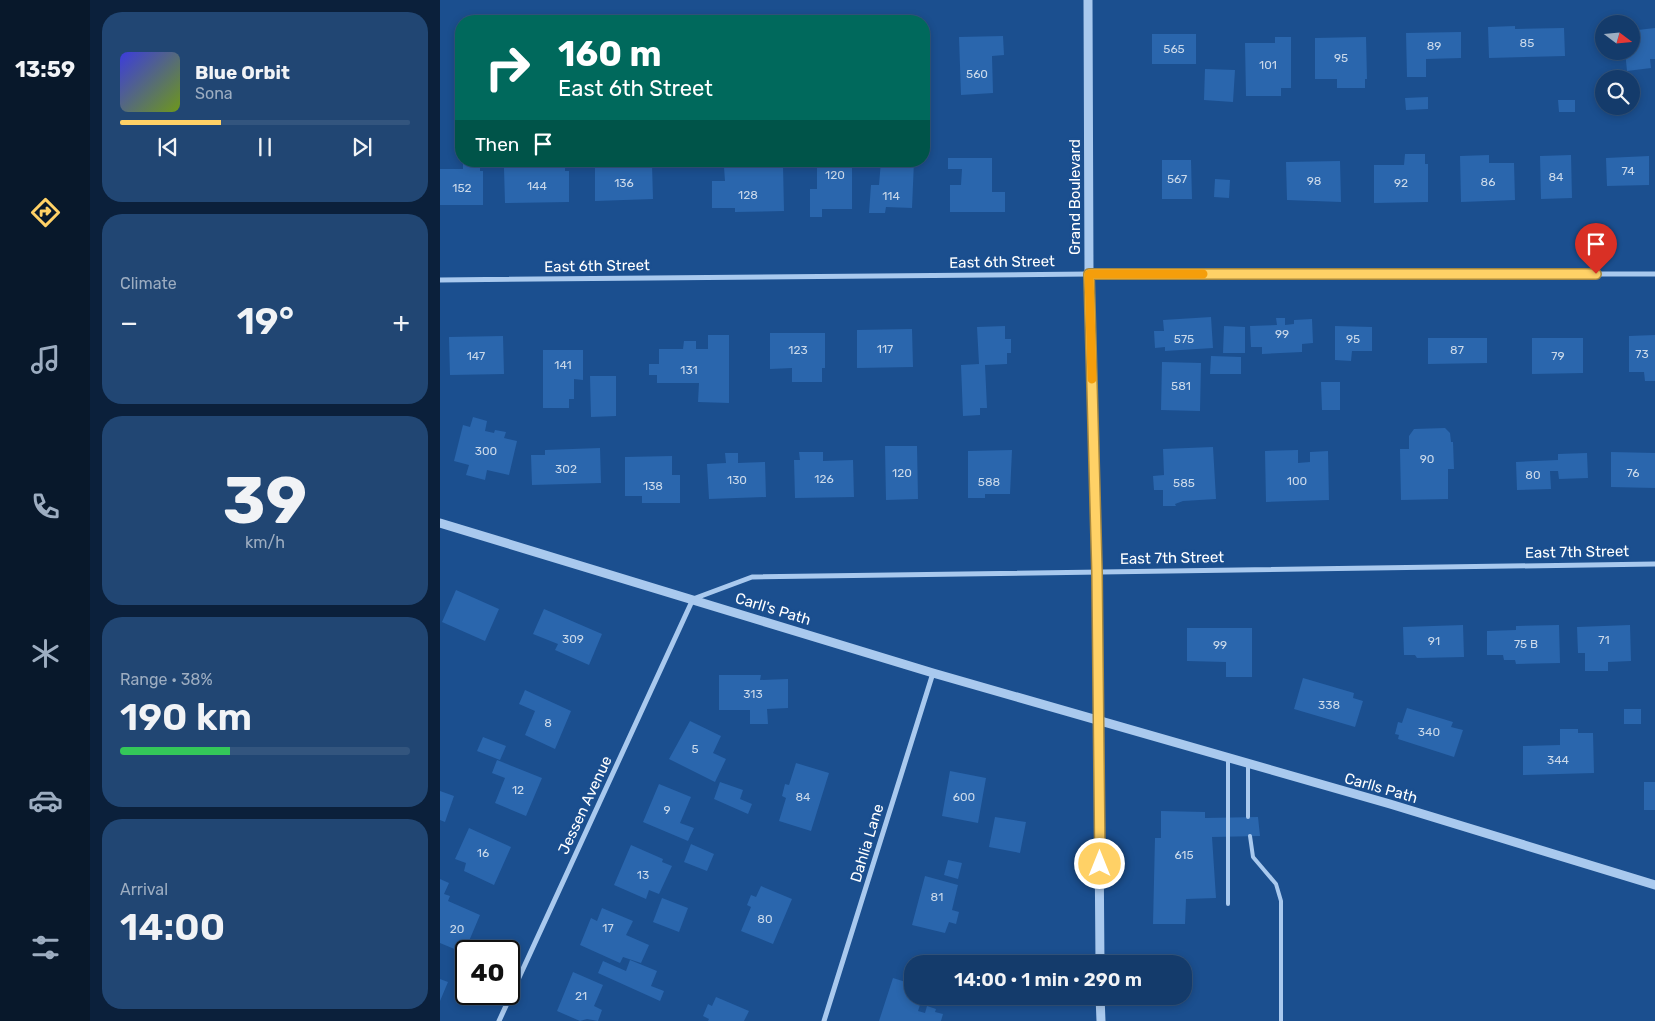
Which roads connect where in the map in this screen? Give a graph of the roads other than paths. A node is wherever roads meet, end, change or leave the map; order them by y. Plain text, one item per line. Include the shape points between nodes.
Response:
1 (1088, 0) edge
2 (1089, 274) junction
3 (1655, 274) edge
4 (440, 280) edge
5 (440, 523) edge
6 (1655, 564) edge
7 (1097, 572) junction
8 (693, 599) junction
9 (933, 673) junction
10 (1099, 720) junction
11 (1228, 757) junction
12 (1248, 763) junction
13 (1248, 817) dead end
14 (1250, 836) dead end
15 (1655, 885) edge
16 (1228, 904) dead end
17 (1100, 955) edge
18 (1100, 1005) edge
19 (499, 1021) edge
20 (824, 1021) edge
21 (1100, 1021) edge
22 (1282, 1021) edge

1 - 2 street, Grand Boulevard
2 - 3 street, East 6th Street
2 - 4 street, East 6th Street
2 - 7 street, Grand Boulevard
5 - 8 street, Carll's Path
6 - 7 street, East 7th Street
7 - 8 street, East 7th Street via 752,577
7 - 10 street, Grand Boulevard
8 - 9 street, Carll's Path
8 - 19 street, Jessen Avenue
9 - 10 street, Carll's Path
9 - 20 street, Dahlia Lane
10 - 11 street, Carlls Path
10 - 17 street, Grand Boulevard
11 - 12 street, Carlls Path
11 - 16 lane
12 - 13 lane
12 - 15 street, Carlls Path
14 - 22 lane via 1253,857 1276,884 1281,901
18 - 21 street

